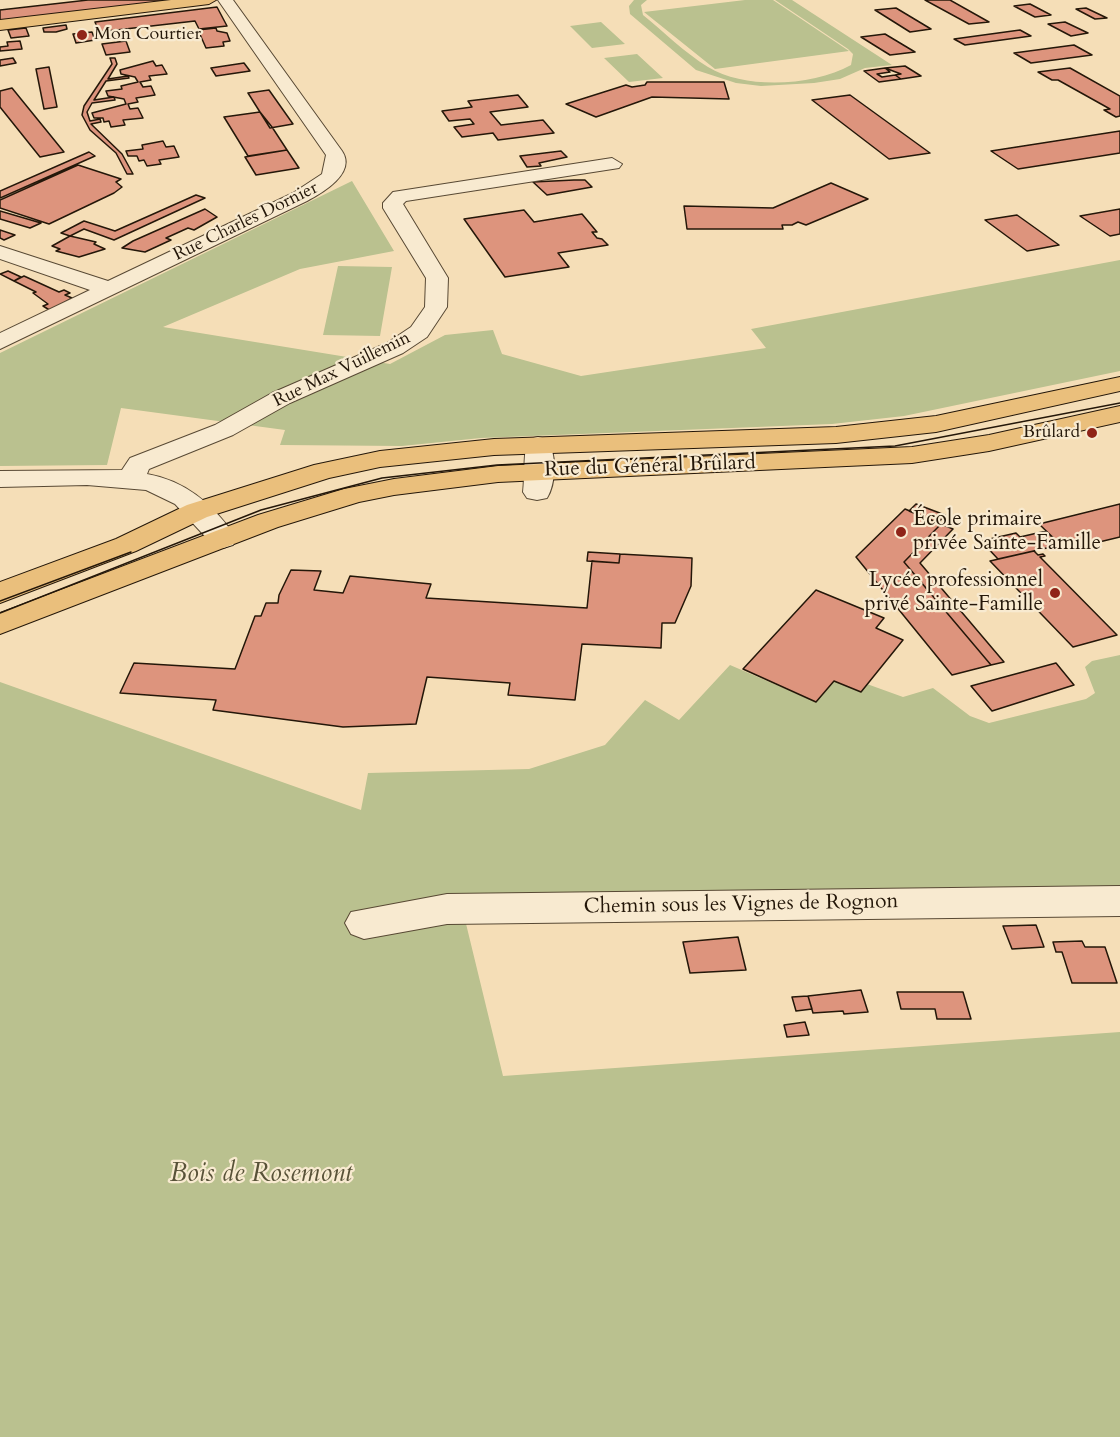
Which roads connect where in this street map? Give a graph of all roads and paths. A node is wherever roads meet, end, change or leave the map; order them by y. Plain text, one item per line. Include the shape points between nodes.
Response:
1 (209, 0) edge
2 (225, 0) edge
3 (0, 25) edge
4 (612, 164) dead end
5 (0, 252) edge
6 (109, 289) junction
7 (0, 342) edge
8 (1120, 384) edge
9 (1120, 414) edge
10 (539, 470) junction
11 (131, 478) junction
12 (0, 479) edge
13 (197, 511) junction
14 (223, 539) junction
15 (0, 593) edge
16 (0, 624) edge
17 (1120, 901) edge
18 (364, 923) dead end

1 - 3 main road
2 - 6 street, Rue Charles Dornier via 335,155 336,165 322,185
4 - 11 street, Rue Max Vuillemin via 400,196 393,208 436,278 436,307 419,332 395,348 282,398 224,430 140,464
5 - 6 street
6 - 7 street, Rue Charles Dornier
8 - 10 main road, Rue du Général Brûlard via 936,424
9 - 10 main road, Rue du Général Brûlard via 989,443 912,455
10 - 13 main road, Rue du Général Brûlard via 450,450 323,471
10 - 14 main road, Rue du Général Brûlard via 452,478 354,495 279,517
11 - 12 street
11 - 13 street via 171,489
13 - 14 street
13 - 15 main road, Rue du Général Brûlard via 126,545
14 - 16 main road, Rue du Général Brûlard
17 - 18 street, Chemin sous les Vignes de Rognon via 447,909

